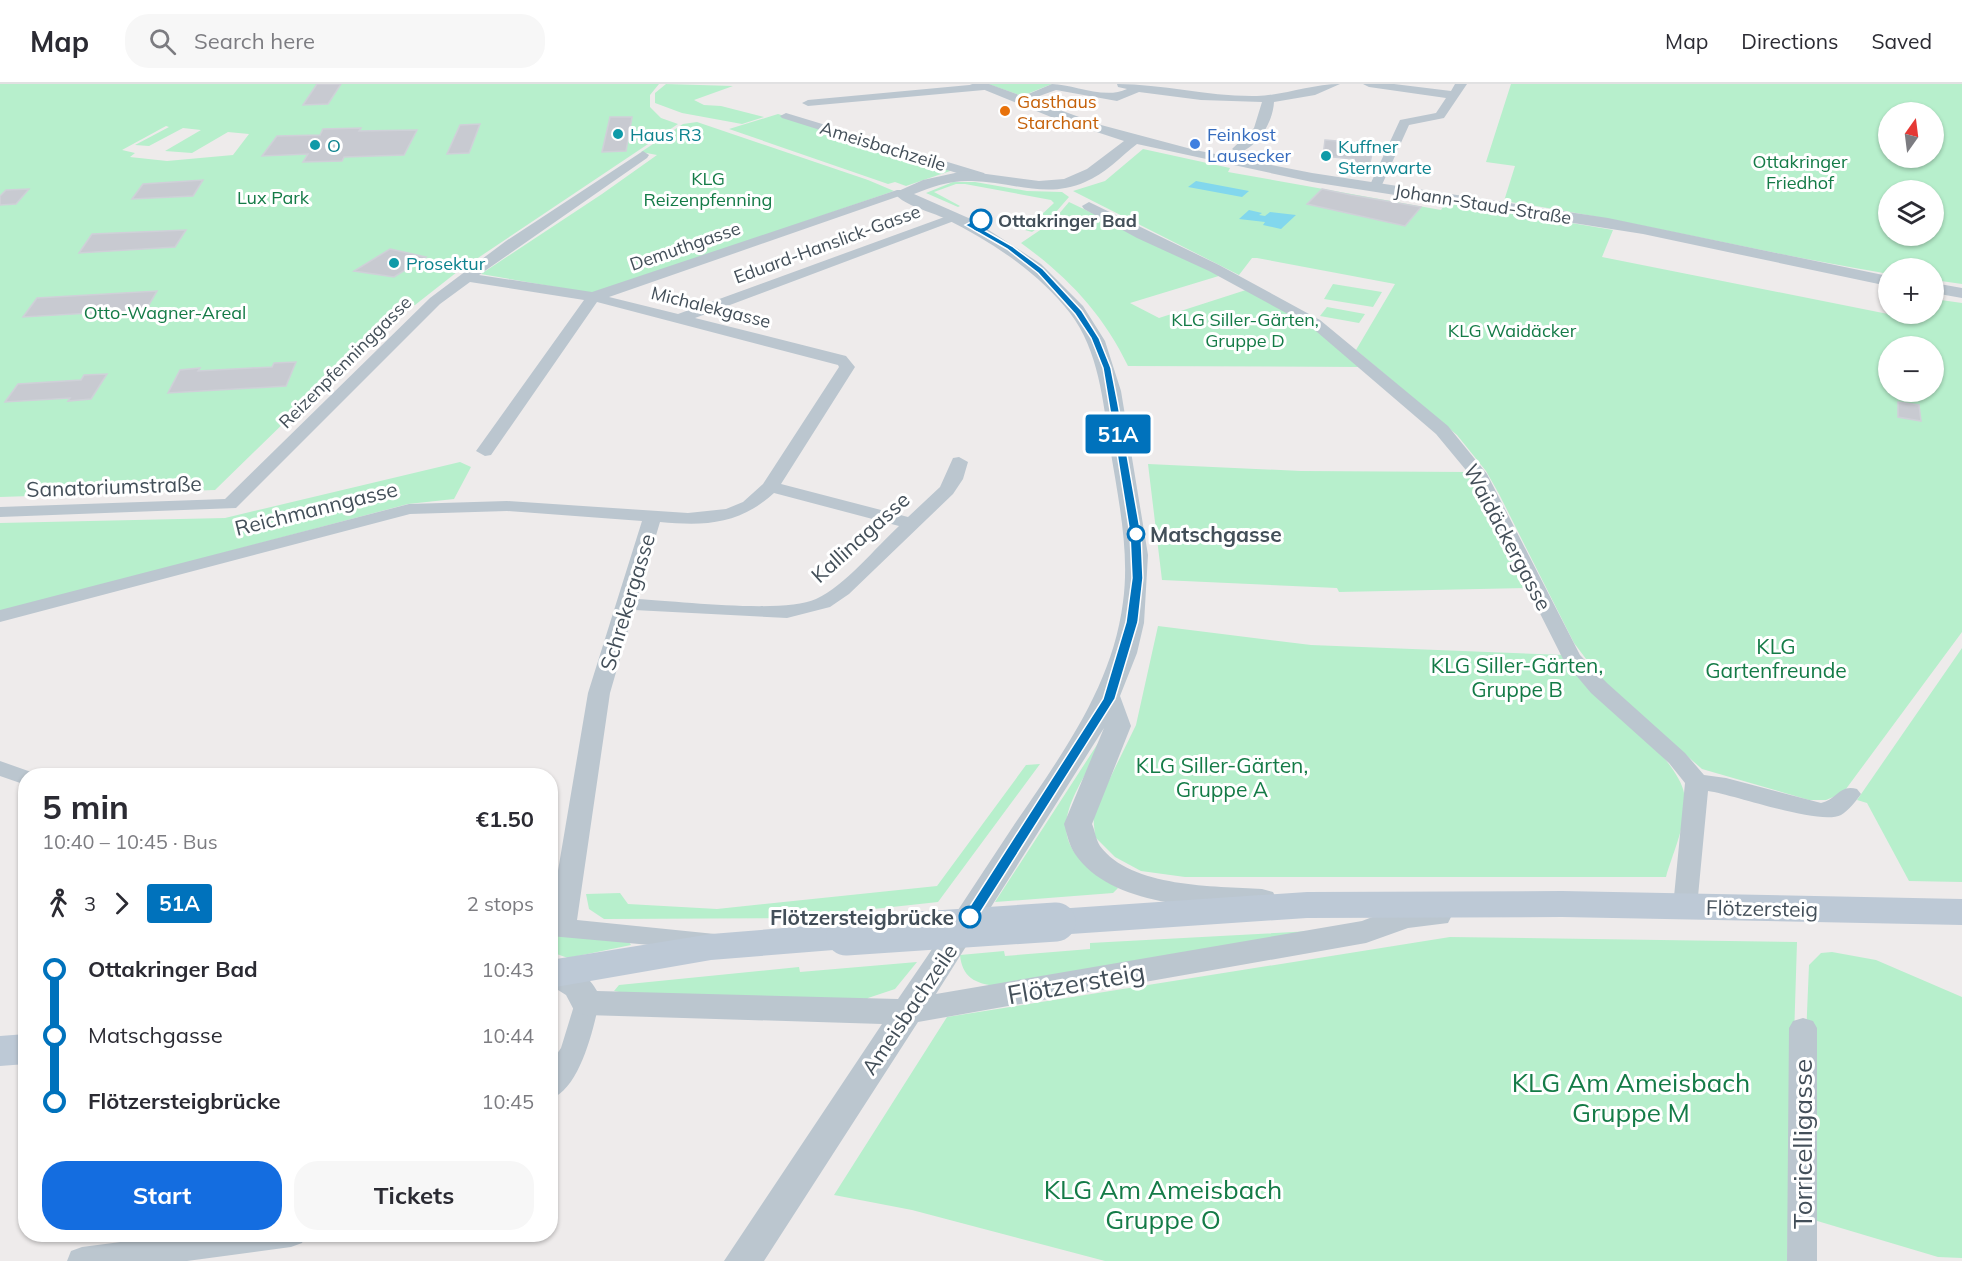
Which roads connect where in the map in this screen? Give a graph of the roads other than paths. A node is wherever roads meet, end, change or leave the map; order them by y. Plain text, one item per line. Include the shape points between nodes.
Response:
1 (1334, 84) edge
2 (1369, 84) edge
3 (1461, 84) edge
4 (981, 85) edge
5 (1059, 85) edge
6 (1118, 85) edge
7 (1138, 88) junction
8 (1453, 94) junction
9 (1020, 100) junction
10 (1268, 100) junction
11 (808, 103) dead end
12 (786, 116) dead end
13 (1134, 140) junction
14 (643, 155) dead end
15 (1222, 160) junction
16 (980, 176) junction
17 (1375, 187) junction
18 (902, 193) junction
19 (1089, 206) dead end
20 (955, 218) junction
21 (466, 278) junction
22 (1878, 279) edge
23 (1944, 289) edge
24 (1962, 292) edge
25 (593, 297) junction
26 (678, 319) junction
27 (840, 359) joint
28 (485, 451) dead end
29 (958, 462) dead end
30 (770, 487) junction
31 (230, 504) joint
32 (0, 512) edge
33 (652, 518) junction
34 (911, 523) junction
35 (625, 604) junction
36 (0, 616) edge
37 (1109, 699) junction
38 (0, 768) edge
39 (18, 775) edge
40 (1697, 782) junction
41 (1849, 794) dead end
42 (1562, 904) junction
43 (1307, 905) junction
44 (1685, 907) junction
45 (1962, 912) edge
46 (558, 922) edge
47 (558, 928) edge
48 (740, 944) junction
49 (558, 972) edge
50 (558, 976) edge
51 (586, 1003) junction
52 (906, 1012) junction
53 (1803, 1028) dead end
54 (18, 1050) edge
55 (0, 1051) edge
56 (558, 1076) edge
57 (229, 1242) edge
58 (82, 1261) edge
59 (742, 1261) edge
60 (1802, 1261) edge

1 - 10 street
2 - 8 street
3 - 8 street
4 - 9 street, Johann-Staud-Straße
4 - 11 street
5 - 7 street via 1117,98
5 - 9 street
6 - 7 street
7 - 10 street
8 - 17 street via 1440,116 1404,122
9 - 13 street, Johann-Staud-Straße
10 - 15 street via 1259,130
12 - 16 street, Ameisbachzeile
13 - 15 street, Johann-Staud-Straße
13 - 16 street, Demuthgasse via 1087,176 1071,183 1037,185
14 - 21 street, Reizenpfenninggasse
15 - 17 street, Johann-Staud-Straße
16 - 18 street, Demuthgasse via 944,178
17 - 22 street, Johann-Staud-Straße via 1625,226
18 - 20 street, Ameisbachzeile
18 - 25 street, Demuthgasse
19 - 40 street, Waidäckergasse via 1315,323 1442,430 1478,474 1571,657
20 - 26 street, Eduard-Hanslick-Gasse
20 - 37 street, Ameisbachzeile via 1010,248 1059,289 1095,338 1107,368 1138,558 1132,622
21 - 25 street, Michalekgasse
21 - 31 street, Reizenpfenninggasse via 435,301
23 - 24 street
25 - 26 street, Michalekgasse
25 - 28 street
26 - 27 street, Michalekgasse
27 - 30 street, Schrekergasse via 847,367
29 - 34 street, Kallinagasse via 947,490
30 - 33 street, Schrekergasse via 749,506 730,514 694,519
30 - 34 street
31 - 32 street, Sanatoriumstraße
33 - 35 street, Schrekergasse
33 - 36 street, Reichmanngasse via 507,506 410,509
34 - 35 street, Kallinagasse via 843,590 812,608 787,612
35 - 46 street, Schrekergasse via 599,693
37 - 43 street via 1118,726 1078,824 1080,840 1090,856 1108,870 1150,890
37 - 52 street, Ameisbachzeile
38 - 39 street
40 - 41 street via 1821,811 1833,809
40 - 44 street
42 - 43 main road, Flötzersteig
42 - 44 main road, Flötzersteig
42 - 52 street, Flötzersteig via 1405,917 1366,932
43 - 48 main road, Flötzersteig, bridge
44 - 45 main road, Flötzersteig
47 - 48 street
48 - 49 main road
50 - 51 street via 579,987
51 - 52 street, Flötzersteig
51 - 56 street via 574,1051
52 - 59 street, Ameisbachzeile
53 - 60 street, Torricelligasse
54 - 55 main road
57 - 58 street

